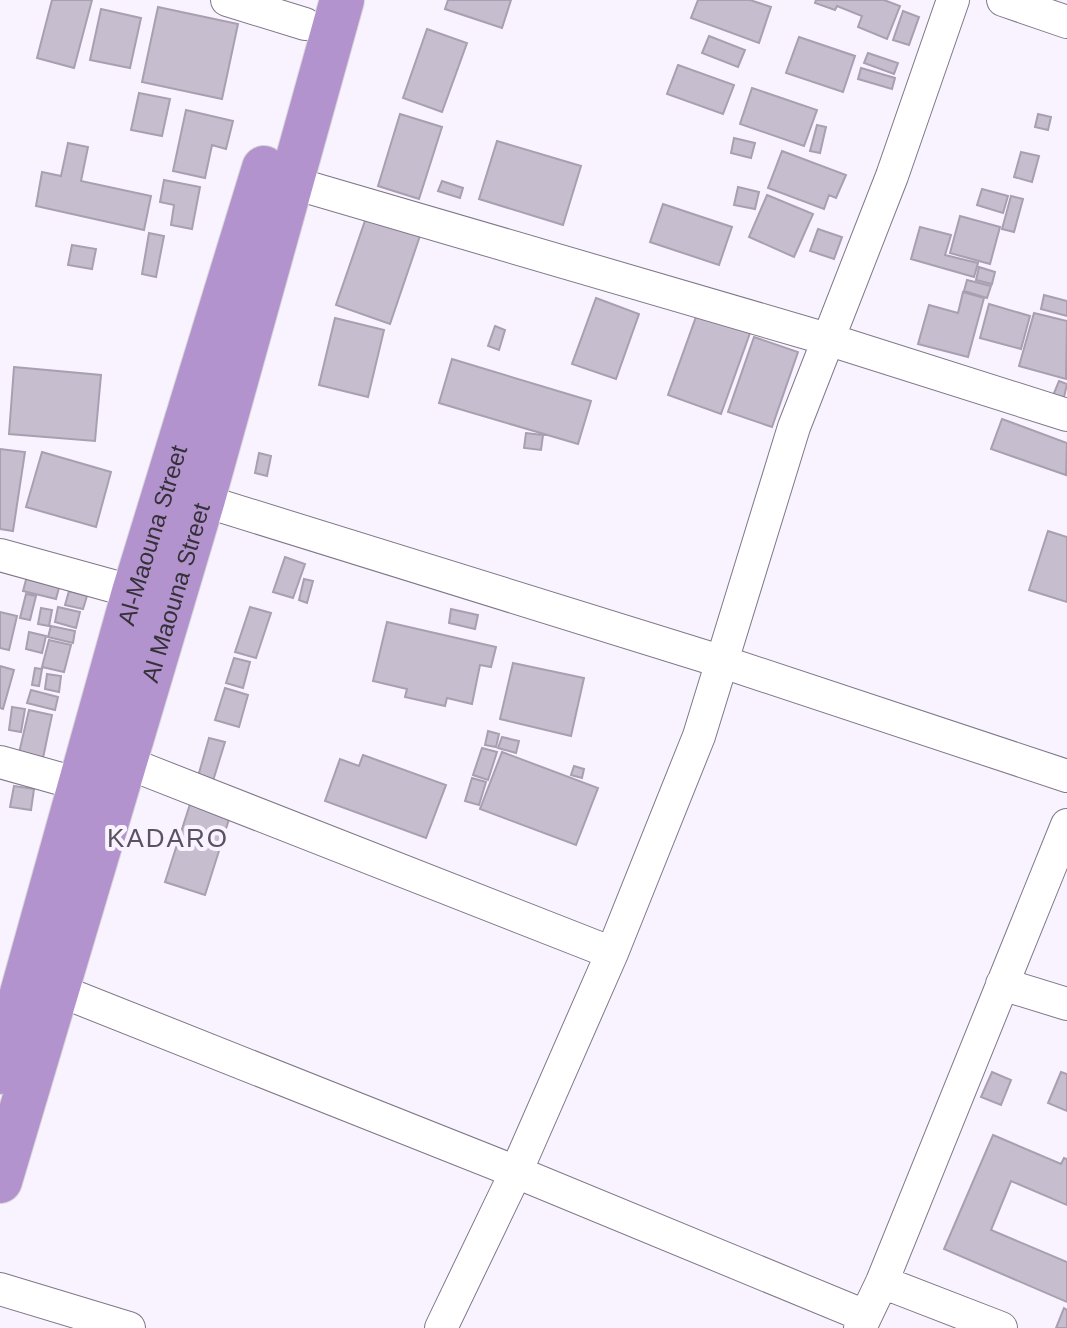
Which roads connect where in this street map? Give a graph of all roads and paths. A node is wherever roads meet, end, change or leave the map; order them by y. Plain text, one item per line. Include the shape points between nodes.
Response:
1 (227, 0) edge
2 (342, 0) edge
3 (953, 0) edge
4 (1003, 0) edge
5 (308, 12) edge
6 (1067, 22) edge
7 (290, 182) junction
8 (827, 339) junction
9 (1067, 415) edge
10 (184, 494) junction
11 (0, 555) edge
12 (134, 592) junction
13 (723, 662) junction
14 (0, 762) edge
15 (125, 762) junction
16 (1067, 776) edge
17 (79, 784) junction
18 (1067, 825) edge
19 (612, 953) junction
20 (28, 980) edge
21 (1002, 984) junction
22 (1067, 1004) edge
23 (13, 1066) edge
24 (516, 1172) junction
25 (0, 1181) edge
26 (882, 1282) junction
27 (0, 1289) edge
28 (862, 1322) edge
29 (129, 1328) edge
30 (441, 1328) edge
31 (1001, 1328) edge

1 - 5 street
2 - 7 highway, Al Maouna Street
3 - 8 street via 892,176
4 - 6 street
5 - 10 highway, Al-Maouna Street
7 - 8 street
7 - 10 highway, Al Maouna Street
8 - 9 street
8 - 13 street via 776,480
10 - 12 highway, Al-Maouna Street
10 - 13 street
10 - 15 highway, Al Maouna Street
11 - 12 street
12 - 17 highway, Al-Maouna Street
13 - 16 street
13 - 19 street
14 - 17 street
15 - 19 street
15 - 20 highway, Al Maouna Street
17 - 20 highway, Al-Maouna Street
18 - 21 street
19 - 24 street
20 - 23 highway, Al Maouna Street
20 - 24 street
21 - 22 street
21 - 26 street
23 - 25 highway, Al Maouna Street
24 - 28 street
24 - 30 street
26 - 28 street
26 - 31 street
27 - 29 street

